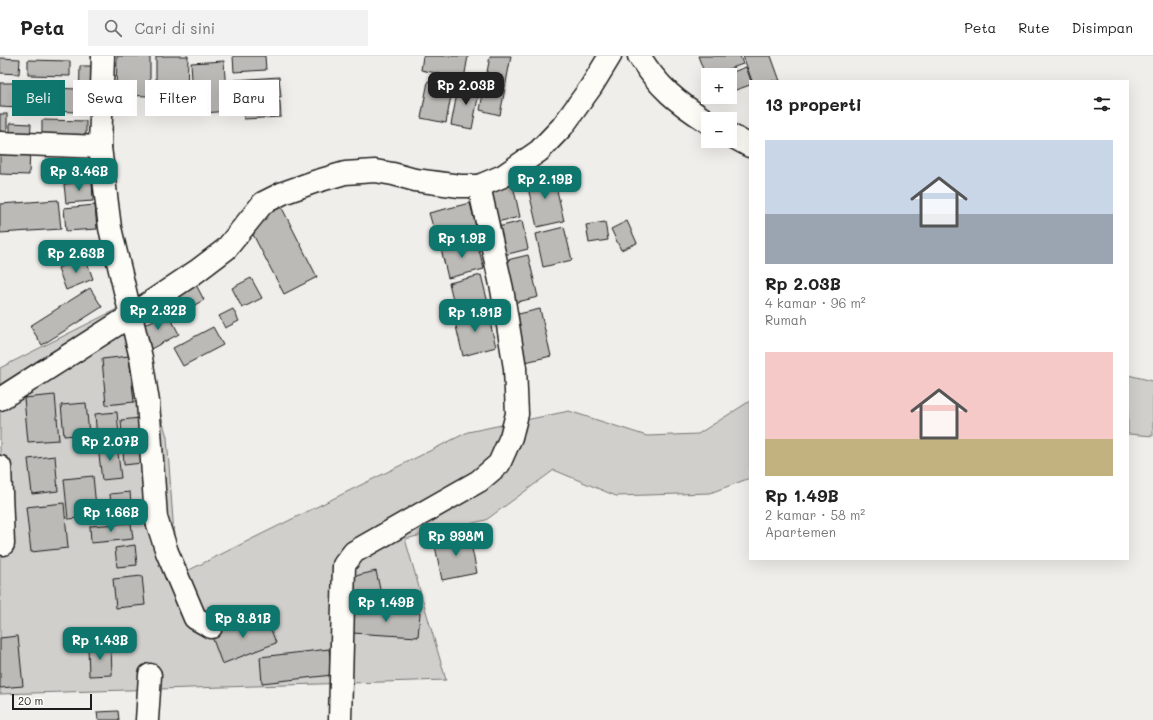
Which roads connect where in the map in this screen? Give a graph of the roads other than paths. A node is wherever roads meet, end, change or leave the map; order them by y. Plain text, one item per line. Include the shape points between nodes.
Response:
1 (103, 56) edge
2 (610, 56) edge
3 (639, 56) edge
4 (701, 117) edge
5 (737, 139) edge
6 (0, 143) edge
7 (749, 145) edge
8 (100, 147) junction
9 (479, 186) junction
10 (130, 316) junction
11 (0, 400) edge
12 (0, 467) edge
13 (3, 544) dead end
14 (211, 627) dead end
15 (150, 675) dead end
16 (147, 720) edge
17 (340, 720) edge

1 - 8 street
2 - 9 street via 562,127 539,151 503,176
3 - 4 street via 651,75 678,102
5 - 7 street
6 - 8 street
8 - 10 street via 110,228
9 - 10 street via 438,184 375,171 344,173 282,193 263,203 226,249
9 - 17 street via 502,289 515,368 516,414 511,437 499,464 479,481 354,552 344,565
10 - 11 street
10 - 14 street via 141,358 148,402 156,518 167,552 195,618
12 - 13 street
15 - 16 street

